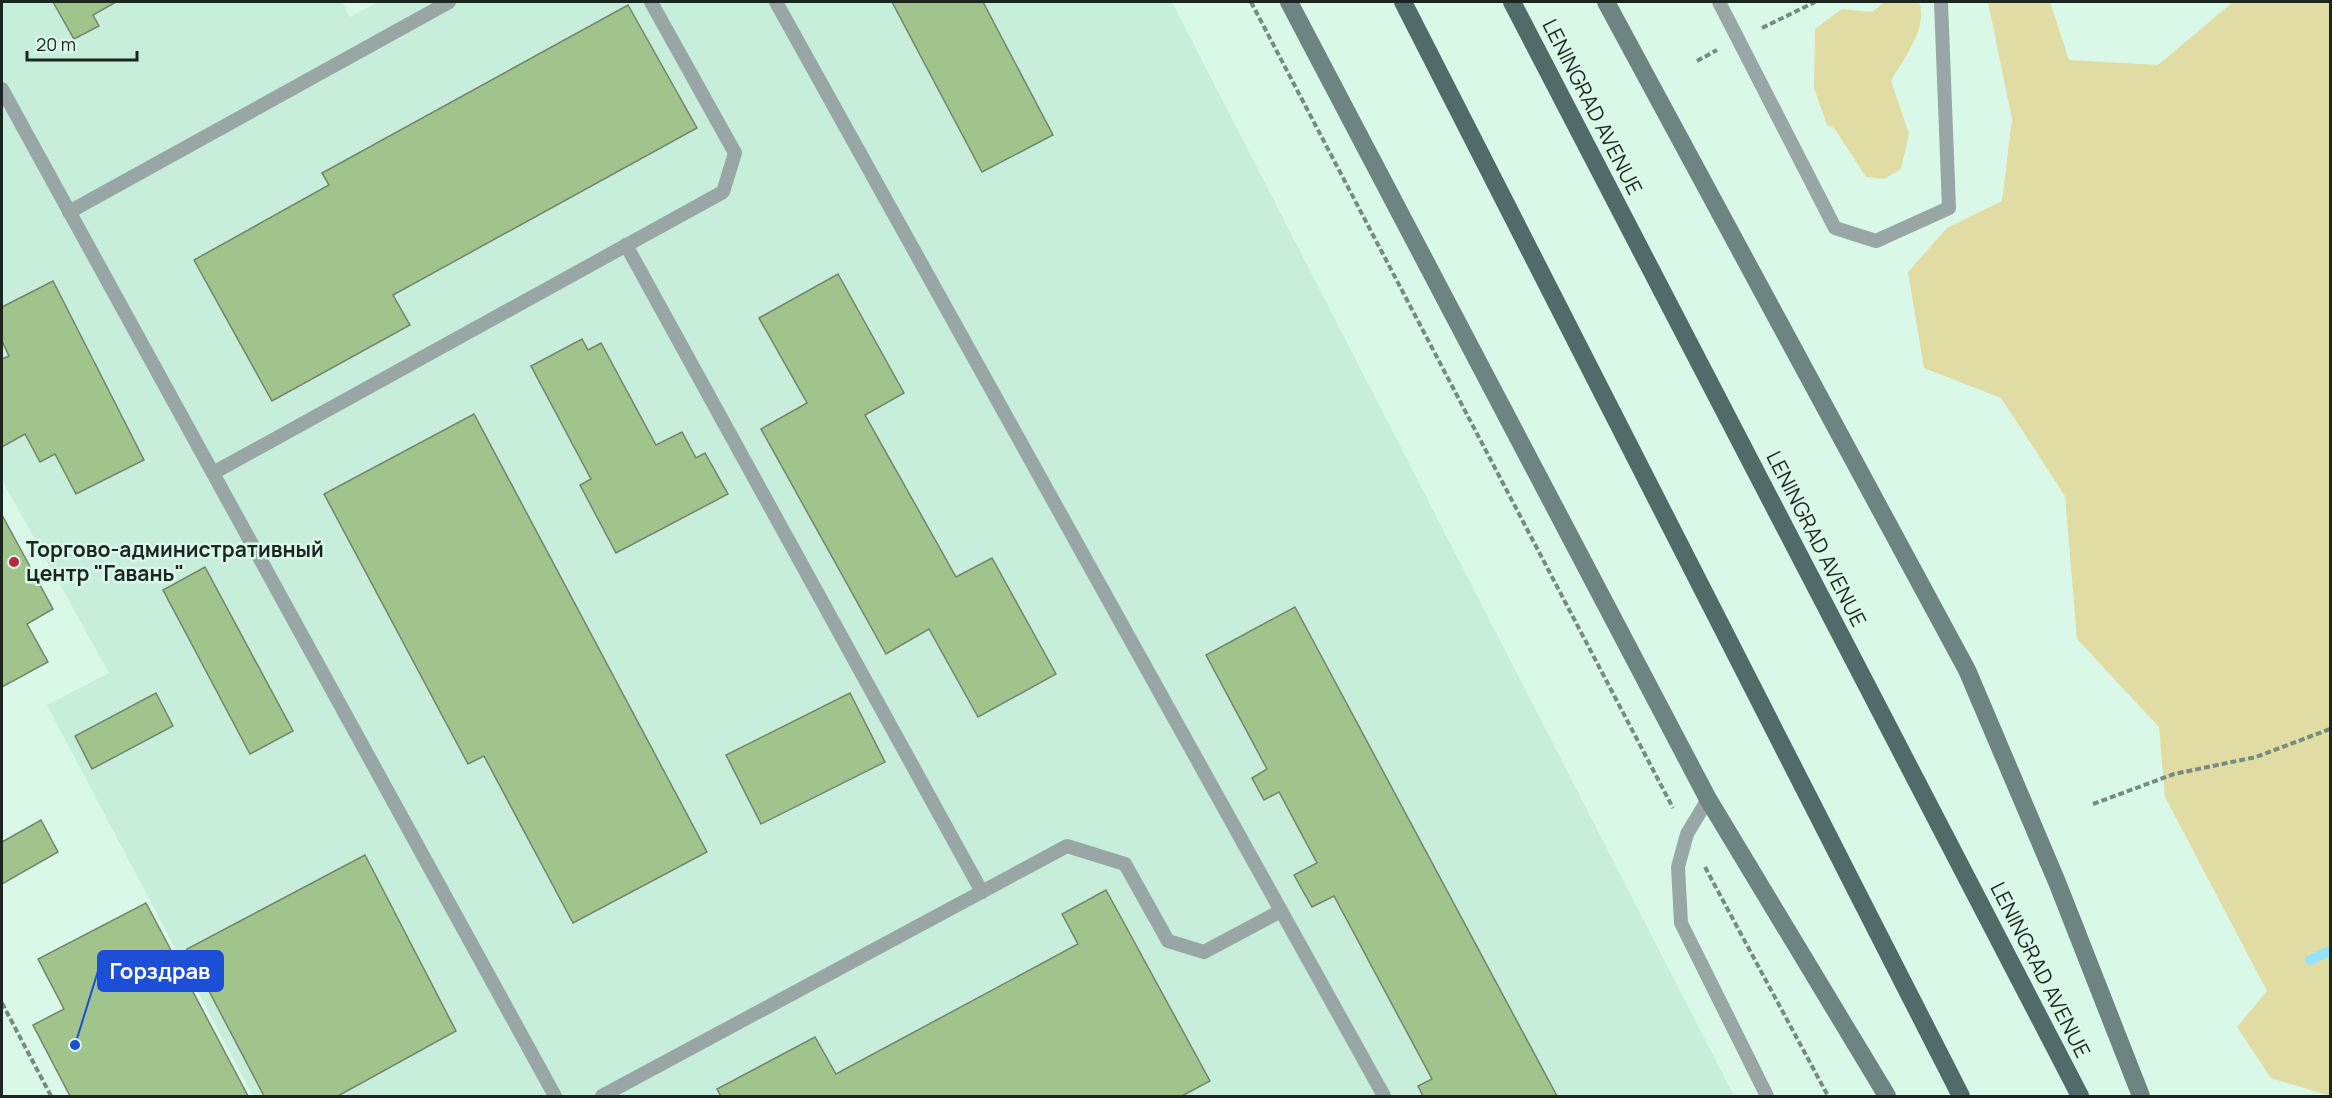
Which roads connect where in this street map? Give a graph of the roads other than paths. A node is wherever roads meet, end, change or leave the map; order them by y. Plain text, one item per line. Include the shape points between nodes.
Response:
1 (449, 2) edge
2 (651, 2) edge
3 (776, 2) edge
4 (1289, 2) edge
5 (1403, 2) edge
6 (1512, 2) edge
7 (1606, 2) edge
8 (1719, 2) edge
9 (1941, 2) edge
10 (2, 90) edge
11 (69, 212) junction
12 (626, 245) junction
13 (213, 472) junction
14 (1708, 799) junction
15 (982, 892) junction
16 (1281, 911) junction
17 (555, 1096) edge
18 (602, 1096) edge
19 (1384, 1096) edge
20 (1767, 1096) edge
21 (1887, 1096) edge
22 (1961, 1096) edge
23 (2080, 1096) edge
24 (2141, 1096) edge

1 - 11 lane
2 - 12 lane via 735,153 723,192
3 - 16 lane
4 - 14 main road
5 - 22 main road
6 - 23 main road, LENINGRAD AVENUE
7 - 24 main road via 1967,670 2057,882
8 - 9 lane via 1835,228 1876,241 1949,208
10 - 11 lane
11 - 13 lane
12 - 13 lane
12 - 15 lane
13 - 17 lane
14 - 20 lane via 1687,834 1678,867 1681,923
14 - 21 main road
15 - 16 lane via 1067,846 1125,864 1168,942 1204,952
15 - 18 lane
16 - 19 lane

